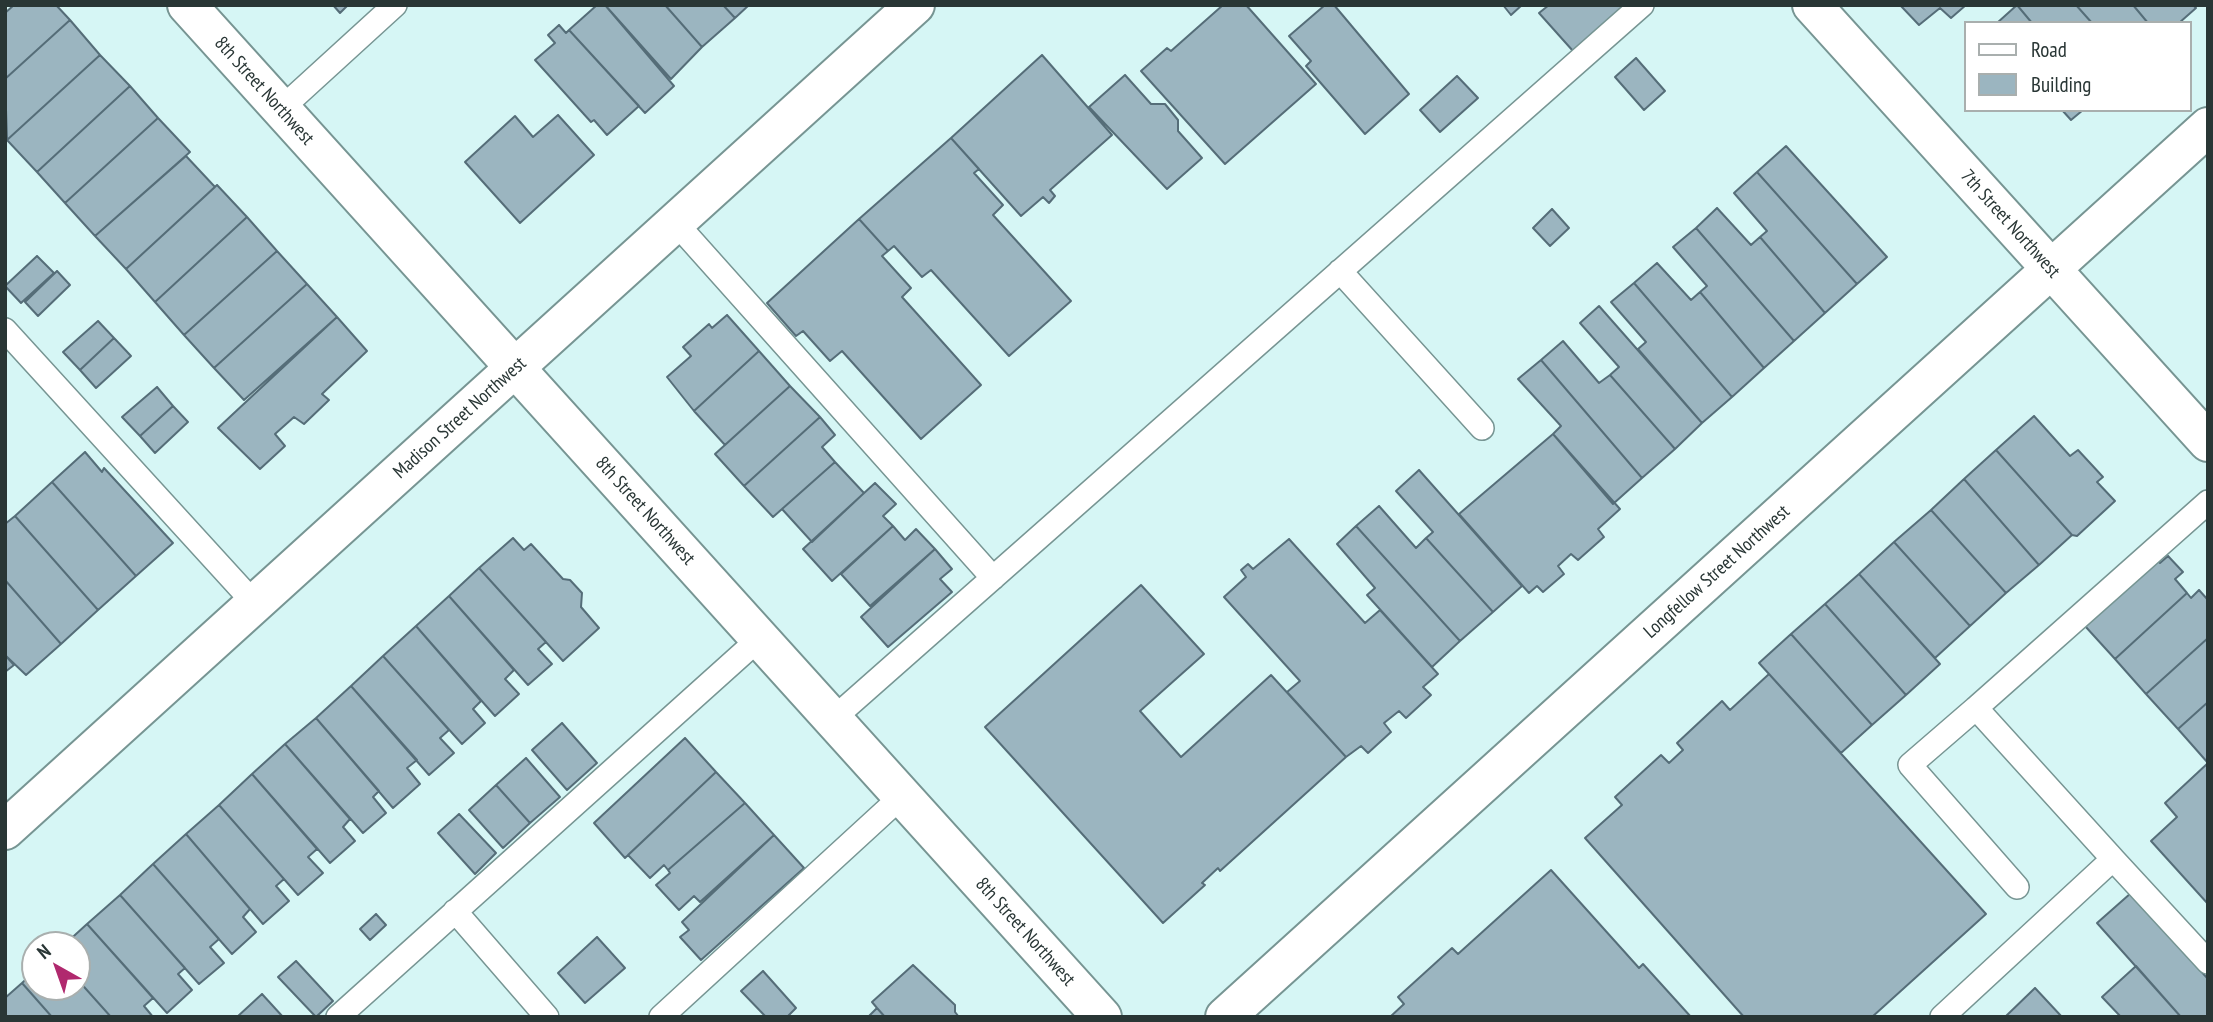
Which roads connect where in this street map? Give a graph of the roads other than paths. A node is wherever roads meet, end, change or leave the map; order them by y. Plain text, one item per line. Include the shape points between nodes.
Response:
1 (187, 5) edge
2 (395, 5) edge
3 (915, 5) edge
4 (1642, 5) edge
5 (1826, 10) edge
6 (281, 109) junction
7 (2208, 127) edge
8 (675, 222) junction
9 (2051, 269) junction
10 (1340, 271) junction
11 (7, 337) edge
12 (515, 368) junction
13 (1482, 428) dead end
14 (2208, 442) edge
15 (2208, 502) edge
16 (993, 578) junction
17 (255, 604) junction
18 (760, 638) junction
19 (1976, 708) junction
20 (833, 719) junction
21 (902, 796) junction
22 (5, 830) edge
23 (2113, 859) junction
24 (2017, 887) dead end
25 (455, 911) junction
26 (2208, 962) edge
27 (338, 1017) edge
28 (547, 1017) edge
29 (661, 1017) edge
30 (1102, 1017) edge
31 (1226, 1017) edge
32 (1942, 1017) edge

1 - 6 street, 8th Street Northwest
2 - 6 lane
3 - 8 street, Madison Street Northwest
4 - 10 lane
5 - 9 street, 7th Street Northwest
6 - 12 street, 8th Street Northwest
7 - 9 street, Longfellow Street Northwest
8 - 12 street, Madison Street Northwest
8 - 16 lane
9 - 14 street, 7th Street Northwest
9 - 31 street, Longfellow Street Northwest
10 - 13 lane
10 - 16 lane
11 - 17 lane
12 - 17 street, Madison Street Northwest
12 - 18 street, 8th Street Northwest
15 - 19 lane
16 - 20 lane
17 - 22 street, Madison Street Northwest
18 - 20 street, 8th Street Northwest
18 - 25 lane
19 - 23 lane
19 - 24 lane via 1910,765
20 - 21 street, 8th Street Northwest
21 - 29 lane
21 - 30 street, 8th Street Northwest
23 - 26 lane
23 - 32 lane
25 - 27 lane
25 - 28 lane

